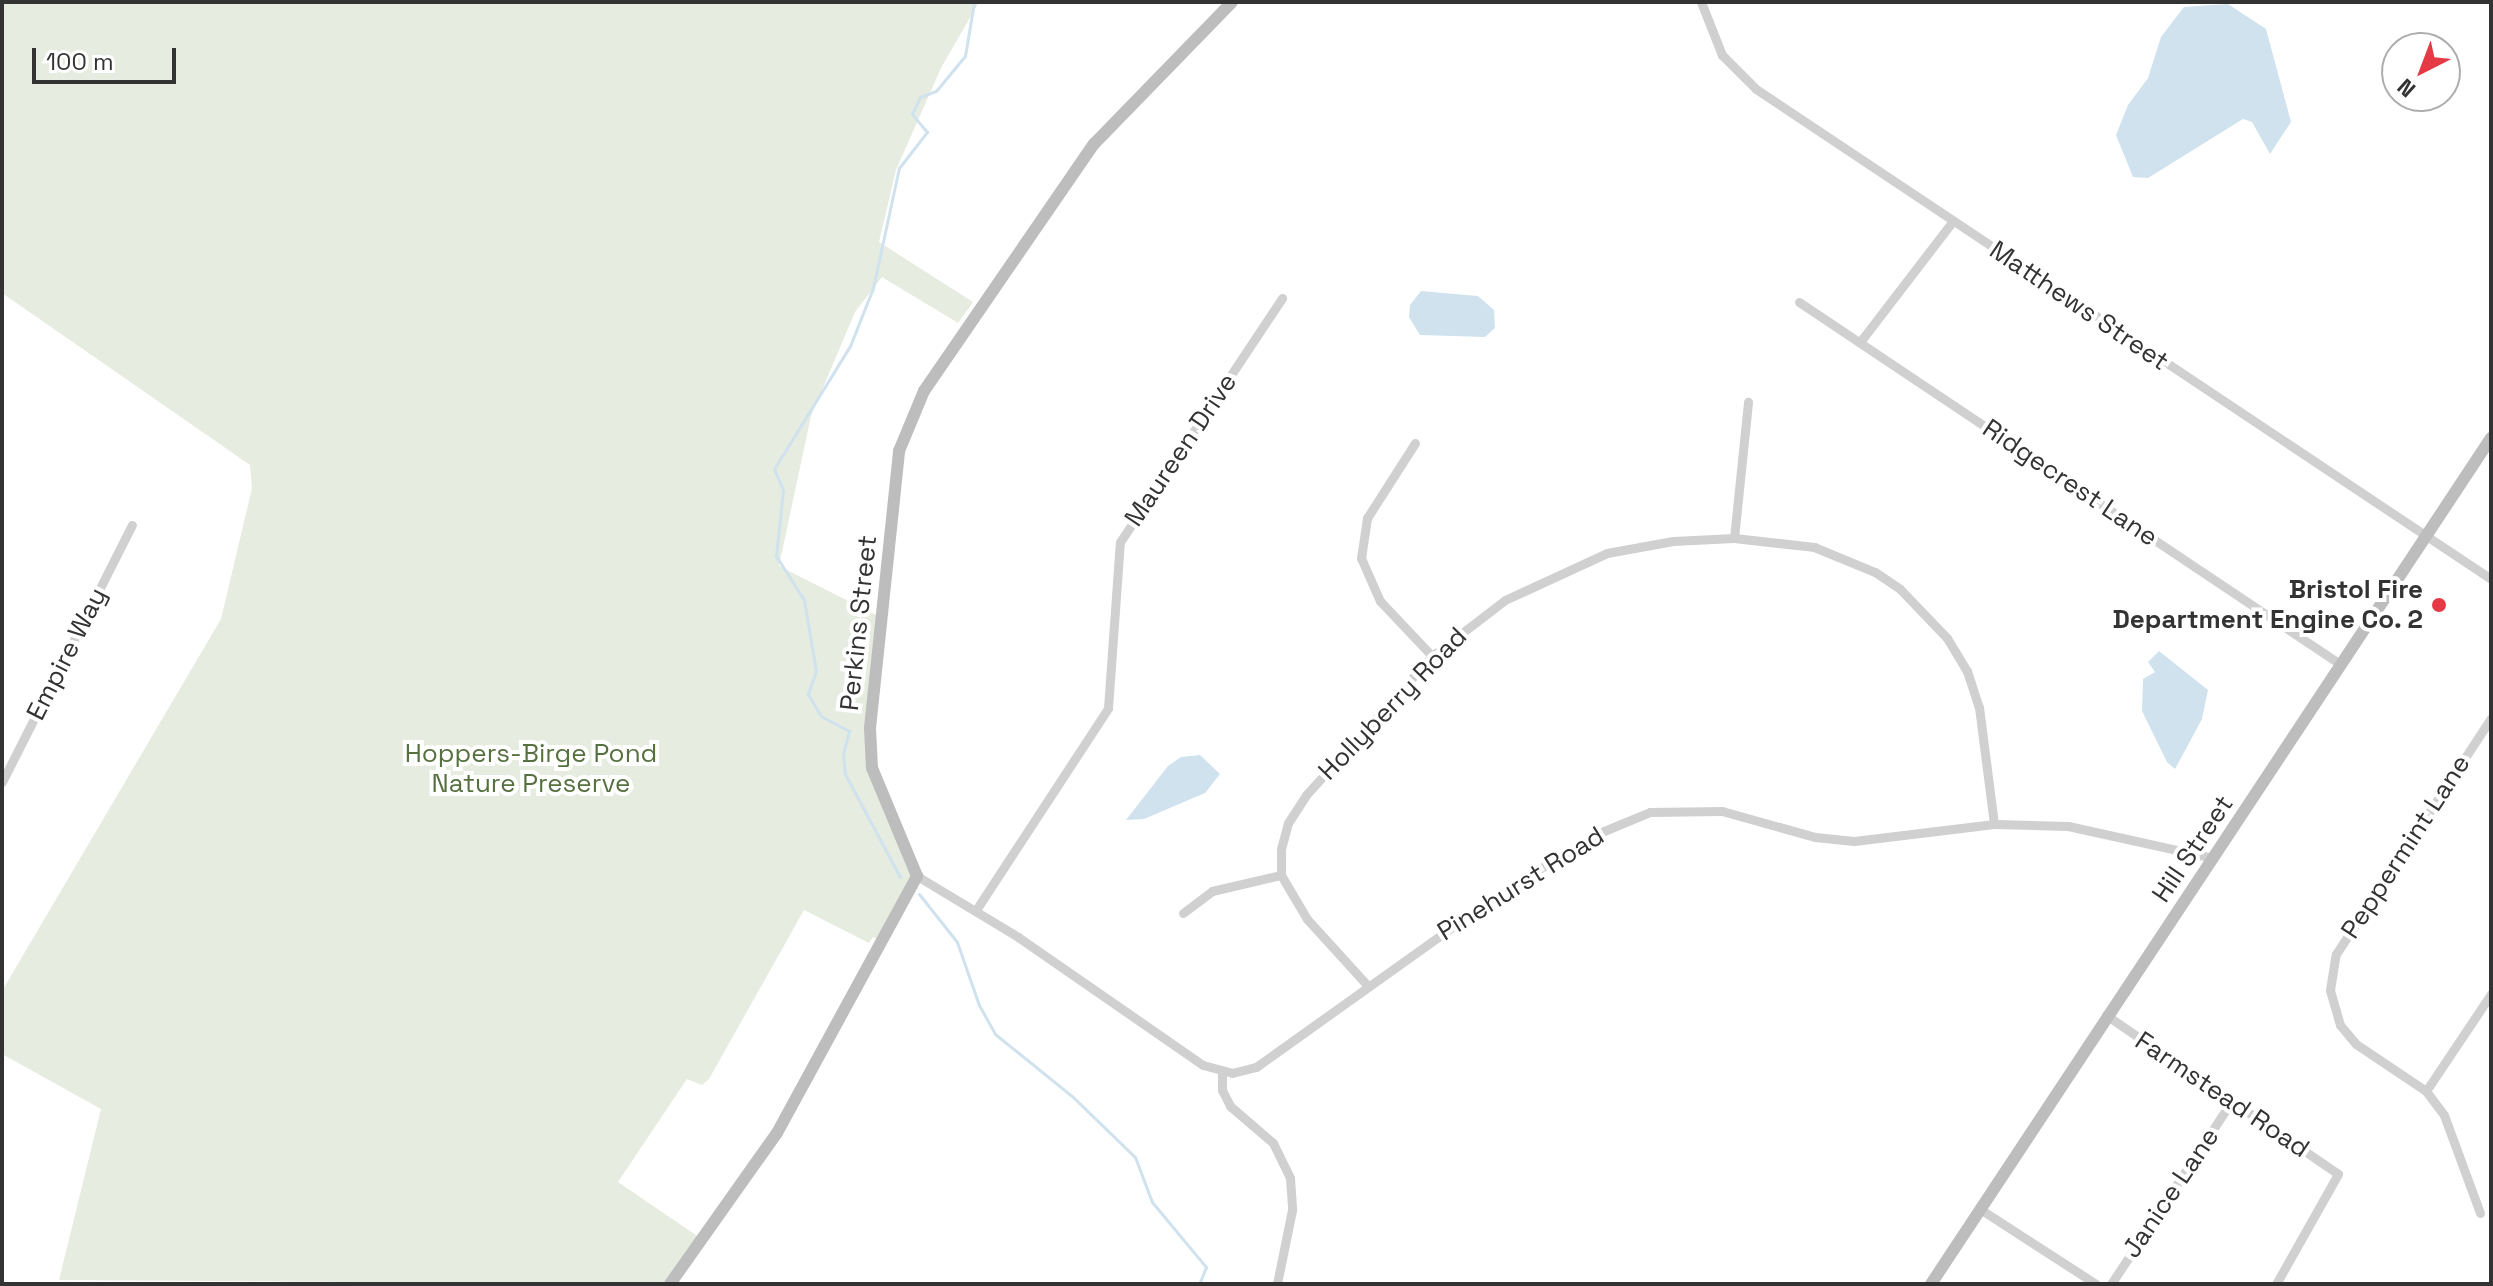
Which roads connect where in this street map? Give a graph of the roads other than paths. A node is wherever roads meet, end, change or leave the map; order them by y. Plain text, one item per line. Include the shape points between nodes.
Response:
1 (1232, 2) edge
2 (1701, 2) edge
3 (1952, 222) junction
4 (1282, 298) dead end
5 (1799, 302) dead end
6 (1860, 342) junction
7 (1748, 402) dead end
8 (2491, 438) edge
9 (1415, 443) dead end
10 (132, 525) dead end
11 (2426, 537) junction
12 (1734, 538) junction
13 (2491, 579) edge
14 (1432, 656) junction
15 (2340, 664) junction
16 (2491, 718) edge
17 (2, 782) edge
18 (1994, 824) junction
19 (2213, 858) junction
20 (1281, 875) junction
21 (917, 876) junction
22 (976, 910) junction
23 (1183, 913) dead end
24 (1368, 986) junction
25 (2491, 994) edge
26 (2106, 1015) junction
27 (1222, 1072) junction
28 (2426, 1091) junction
29 (2231, 1102) junction
30 (1980, 1209) junction
31 (2480, 1213) dead end
32 (670, 1284) edge
33 (1277, 1284) edge
34 (1931, 1284) edge
35 (2096, 1284) edge
36 (2111, 1284) edge
37 (2276, 1284) edge

1 - 21 street, Perkins Street via 1094,144 937,370 899,451 875,659 871,755 884,804
2 - 3 street, Matthews Street via 1722,55 1756,89
3 - 6 street
3 - 11 street, Matthews Street
4 - 22 street, Maureen Drive via 1120,542 1108,708
5 - 6 street, Ridgecrest Lane
6 - 15 street, Ridgecrest Lane
7 - 12 street
8 - 11 street, Hill Street
9 - 14 street via 1367,518 1361,558 1380,601
10 - 17 street, Empire Way
11 - 13 street, Matthews Street
11 - 15 street, Hill Street
12 - 14 street, Hollyberry Road via 1673,541 1607,553 1505,600
12 - 18 street, Hollyberry Road via 1814,547 1875,572 1917,603 1947,638 1979,707
14 - 20 street, Hollyberry Road via 1306,795 1288,823
15 - 19 street, Hill Street
16 - 28 street, Peppermint Lane via 2336,954 2330,990 2340,1025 2356,1044
18 - 19 street, Pinehurst Road via 2084,829
18 - 24 street, Pinehurst Road via 1854,841 1815,837 1722,811 1650,812 1604,831 1504,890
19 - 26 street, Hill Street
20 - 23 street via 1212,891
20 - 24 street via 1307,919
21 - 22 street
21 - 32 street via 777,1133
22 - 27 street via 1203,1065
24 - 27 street, Pinehurst Road via 1256,1067
25 - 28 street
26 - 29 street, Farmstead Road
26 - 30 street, Hill Street
27 - 33 street via 1222,1090 1230,1106 1273,1143 1290,1178 1292,1210
28 - 31 street, Peppermint Lane via 2444,1115
29 - 36 street, Janice Lane
29 - 37 street, Farmstead Road via 2338,1174
30 - 34 street, Hill Street
30 - 35 street

